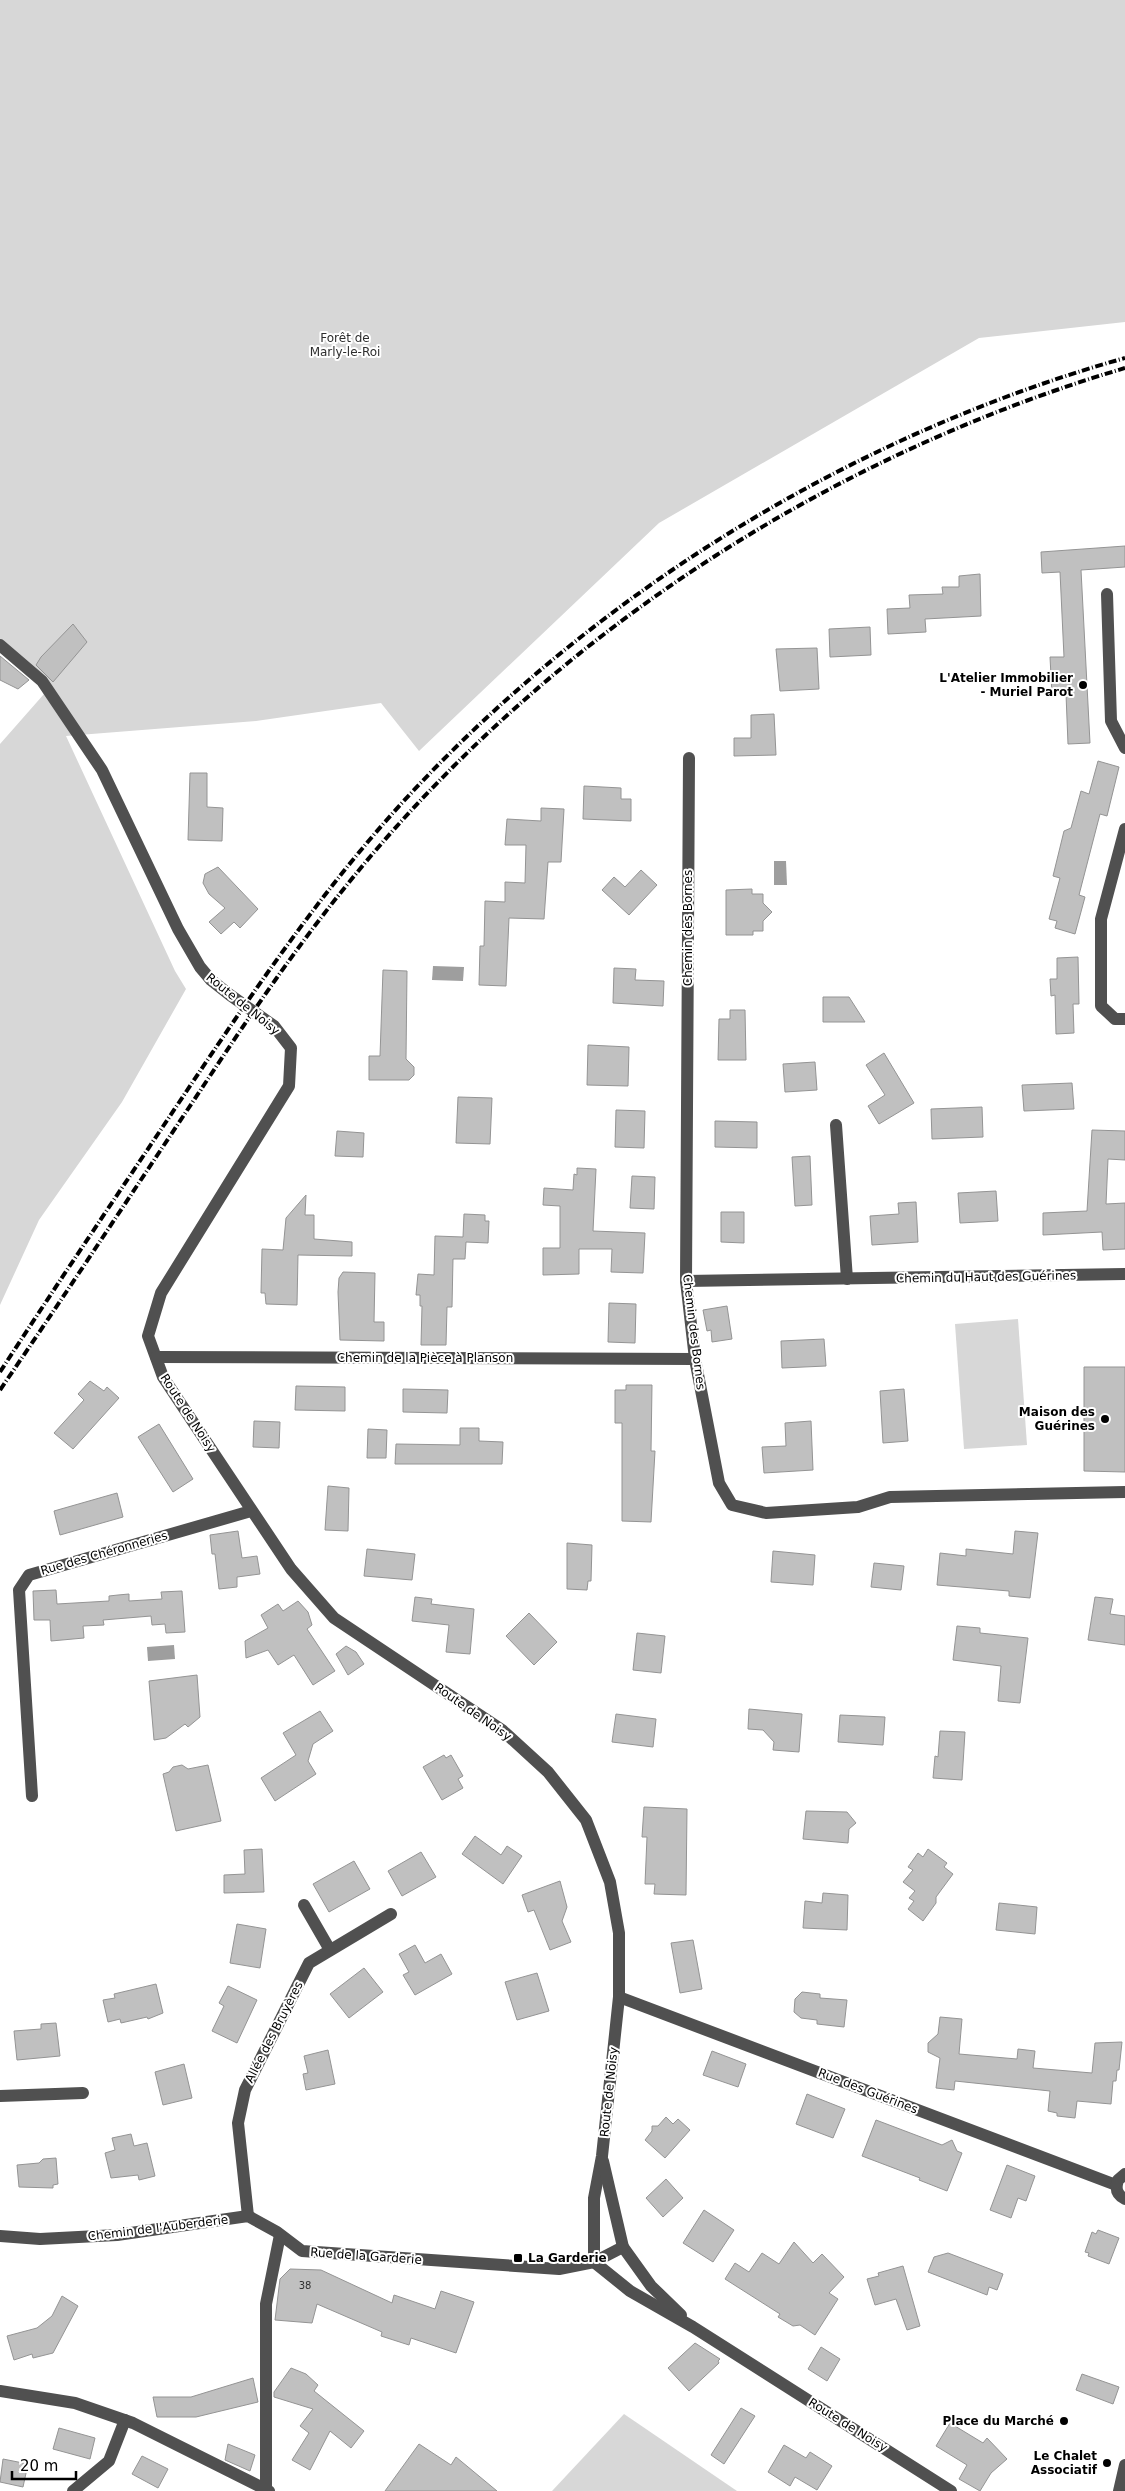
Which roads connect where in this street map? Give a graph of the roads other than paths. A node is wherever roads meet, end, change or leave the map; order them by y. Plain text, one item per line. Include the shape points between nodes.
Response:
1 (1107, 594) dead end
2 (0, 645) edge
3 (1125, 748) edge
4 (690, 758) dead end
5 (1125, 829) edge
6 (1125, 1019) edge
7 (836, 1125) dead end
8 (1125, 1274) edge
9 (848, 1278) junction
10 (686, 1281) junction
11 (156, 1357) junction
12 (695, 1359) junction
13 (1125, 1492) edge
14 (251, 1511) junction
15 (32, 1796) dead end
16 (304, 1905) dead end
17 (391, 1914) dead end
18 (330, 1950) junction
19 (619, 1997) junction
20 (84, 2093) dead end
21 (0, 2096) edge
22 (602, 2156) junction
23 (1125, 2174) edge
24 (1116, 2185) junction
25 (1125, 2199) edge
26 (248, 2216) junction
27 (280, 2235) junction
28 (0, 2236) edge
29 (623, 2247) junction
30 (594, 2262) junction
31 (693, 2327) junction
32 (0, 2390) edge
33 (125, 2420) junction
34 (1125, 2465) edge
35 (268, 2490) edge
36 (73, 2491) edge
37 (951, 2491) edge
38 (1119, 2491) edge

1 - 3 street via 1111,721
2 - 11 street, Route de Noisy via 42,681 102,770 178,929 200,967 210,980 274,1026 291,1048 289,1086 161,1293 148,1336
4 - 10 street, Chemin des Bornes
5 - 6 street via 1101,919 1101,1006 1115,1019
7 - 9 street
8 - 9 street, Chemin du Haut des Guérines
9 - 10 street, Chemin du Haut des Guérines
10 - 12 street, Chemin des Bornes
11 - 12 street, Chemin de la Pièce à Planson
11 - 14 street, Route de Noisy via 163,1377
12 - 13 street, Chemin des Bornes via 719,1483 732,1505 766,1513 858,1507 890,1496
14 - 15 street, Rue des Chéronneries via 29,1575 19,1590
14 - 19 street, Route de Noisy via 291,1568 334,1618 502,1730 548,1772 586,1820 610,1882 619,1933
16 - 18 street
17 - 18 street, Allée des Bruyères
18 - 26 street, Allée des Bruyères via 310,1963 245,2090 238,2123
19 - 22 street, Route de Noisy
19 - 24 street, Rue des Guérines
20 - 21 street
22 - 29 street, Route de Noisy
22 - 30 street, Route de Noisy via 594,2198
23 - 24 street
24 - 25 street via 1118,2193
26 - 27 street
26 - 28 street, Chemin de l'Auberderie via 116,2235 40,2240
27 - 30 street, Rue de la Garderie via 302,2252 559,2269
27 - 35 street via 266,2304
29 - 30 street, Rue de la Garderie
29 - 31 street, Route de Noisy via 651,2286
30 - 31 street, Route de Noisy via 630,2291
31 - 37 street, Route de Noisy
32 - 33 street via 75,2403
33 - 35 street
33 - 36 street via 109,2461
34 - 38 street

